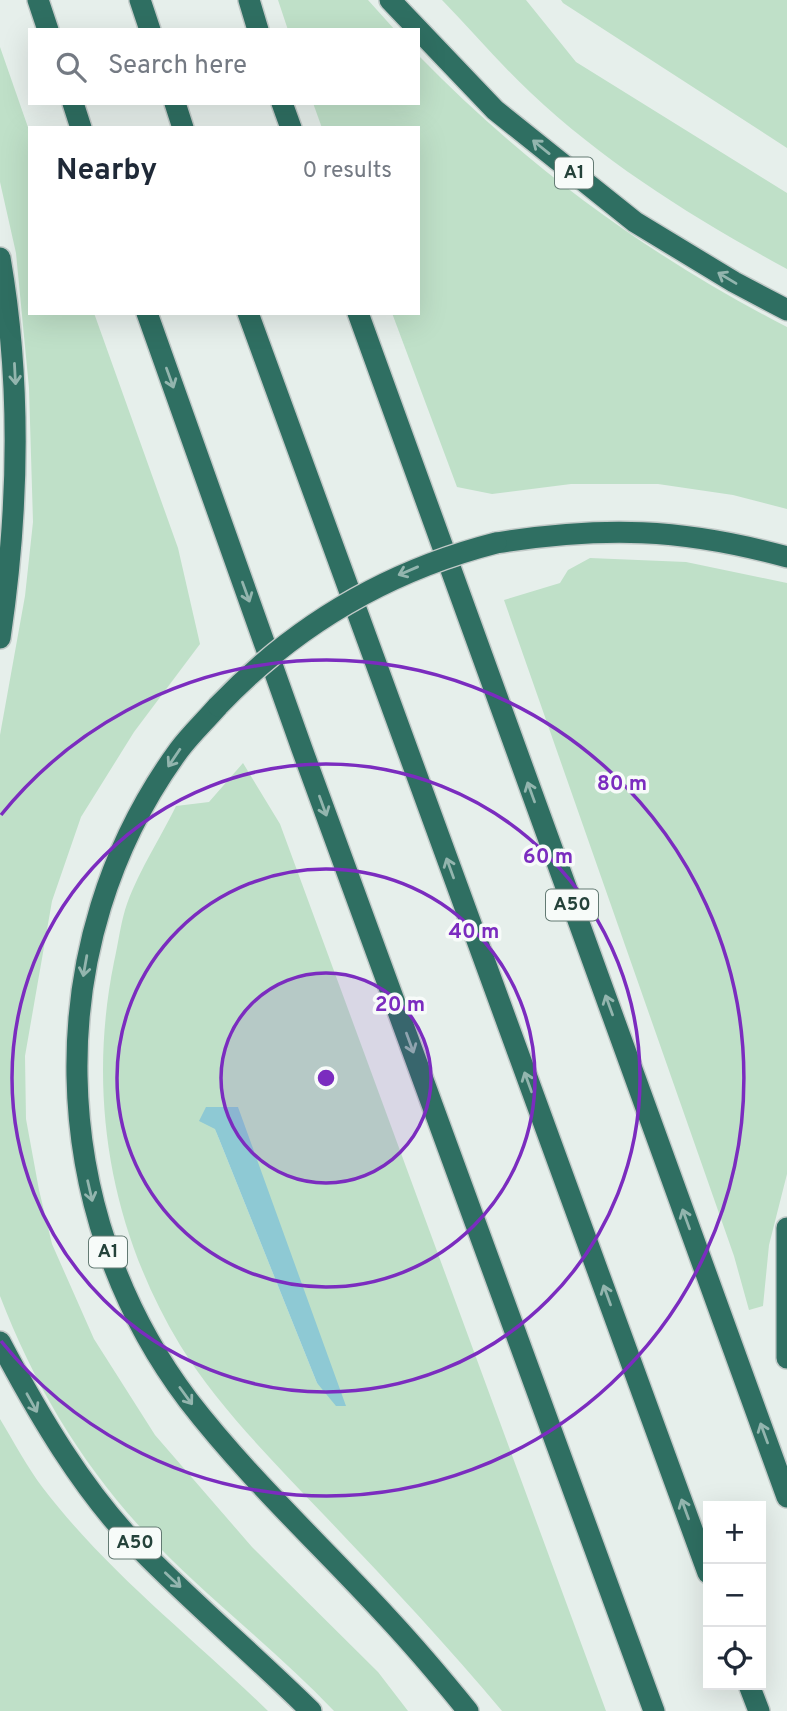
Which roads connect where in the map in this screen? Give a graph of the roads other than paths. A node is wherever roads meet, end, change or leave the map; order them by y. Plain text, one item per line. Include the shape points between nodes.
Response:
1 (38, 0) edge
2 (140, 0) edge
3 (249, 0) edge
4 (390, 0) edge
5 (47, 28) edge
6 (149, 28) edge
7 (257, 28) edge
8 (417, 28) edge
9 (420, 31) edge
10 (74, 105) edge
11 (176, 105) edge
12 (283, 105) edge
13 (80, 126) edge
14 (182, 126) edge
15 (290, 126) edge
16 (0, 258) edge
17 (787, 310) edge
18 (148, 315) edge
19 (249, 315) edge
20 (359, 315) edge
21 (787, 556) edge
22 (0, 638) edge
23 (787, 1228) edge
24 (0, 1342) edge
25 (787, 1358) edge
26 (787, 1497) edge
27 (705, 1564) edge
28 (751, 1690) edge
29 (311, 1711) edge
30 (468, 1711) edge
31 (654, 1711) edge
32 (759, 1711) edge

1 - 5 highway
2 - 6 highway
3 - 7 highway
8 -> 4 highway, A1
17 -> 9 highway, A1 via 635,222 495,110
10 - 13 highway
11 - 14 highway
12 - 15 highway
16 -> 22 highway via 15,368 17,423 12,547
18 -> 31 highway
27 -> 19 highway
26 -> 20 highway, A50
21 -> 30 highway, A1, bridge via 657,531 596,531 496,543 418,567 344,603 277,650 180,748 138,814 110,878 91,940 78,1014 75,1071 80,1140 94,1207 133,1308 187,1398 224,1445 386,1616
23 - 25 highway
24 -> 29 highway, A50 via 35,1409 139,1548
28 - 32 highway

